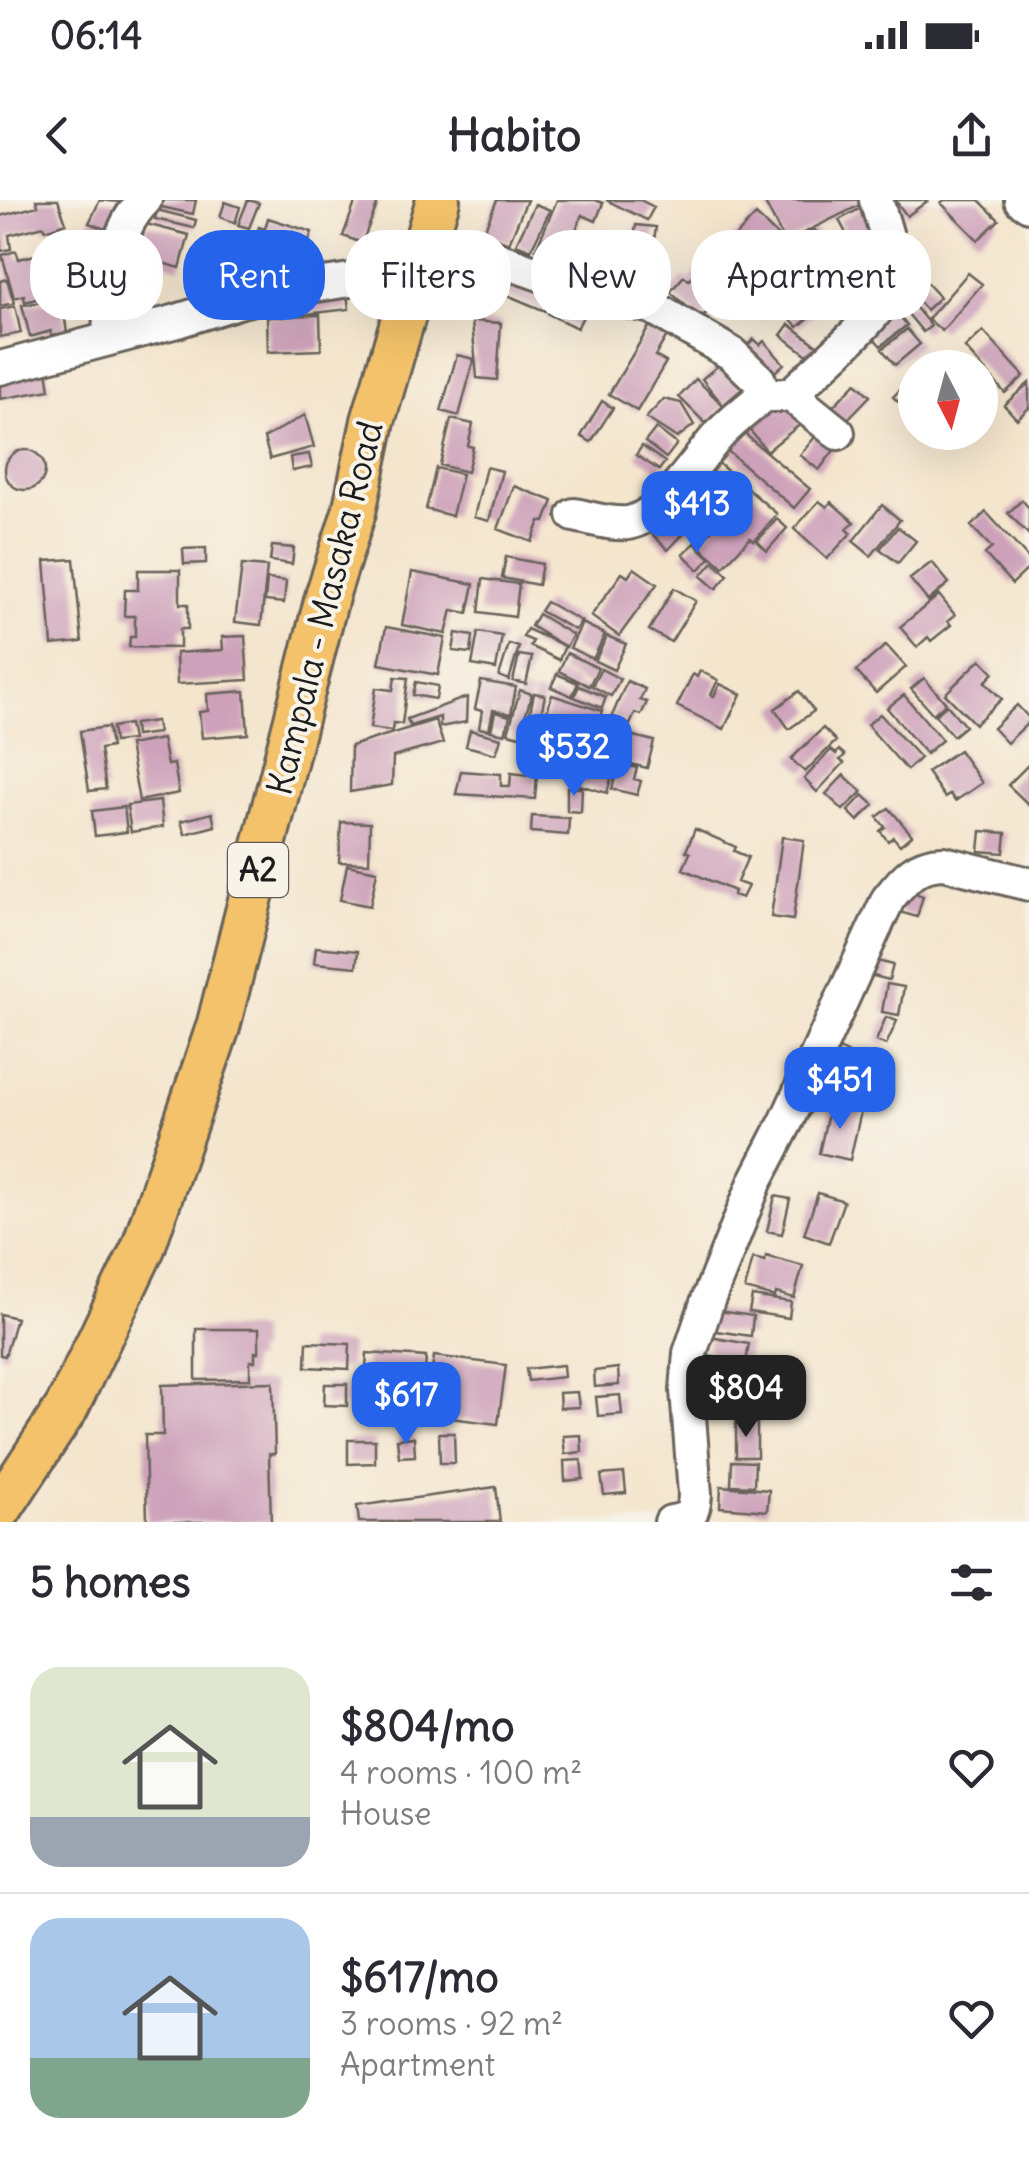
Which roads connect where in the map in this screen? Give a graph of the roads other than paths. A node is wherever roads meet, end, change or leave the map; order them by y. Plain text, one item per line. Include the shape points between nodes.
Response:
1 (144, 200) edge
2 (876, 200) edge
3 (1022, 200) edge
4 (1029, 205) edge
5 (511, 263) edge
6 (345, 267) edge
7 (402, 320) edge
8 (109, 339) junction
9 (0, 368) edge
10 (777, 395) junction
11 (838, 433) dead end
12 (574, 515) dead end
13 (1029, 884) edge
14 (0, 1509) edge
15 (686, 1520) edge

1 - 8 street via 124,230 112,276
2 - 10 street via 894,281 884,302
3 - 4 street
5 - 10 street via 652,307 732,354
6 - 8 street
7 - 14 main road, Kampala - Masaka Road / A2 via 227,990 143,1248 67,1407
8 - 9 street
10 - 11 street
10 - 12 street via 719,435 647,516 619,522
13 - 15 street via 929,863 909,873 888,899 756,1180 690,1353 695,1494

